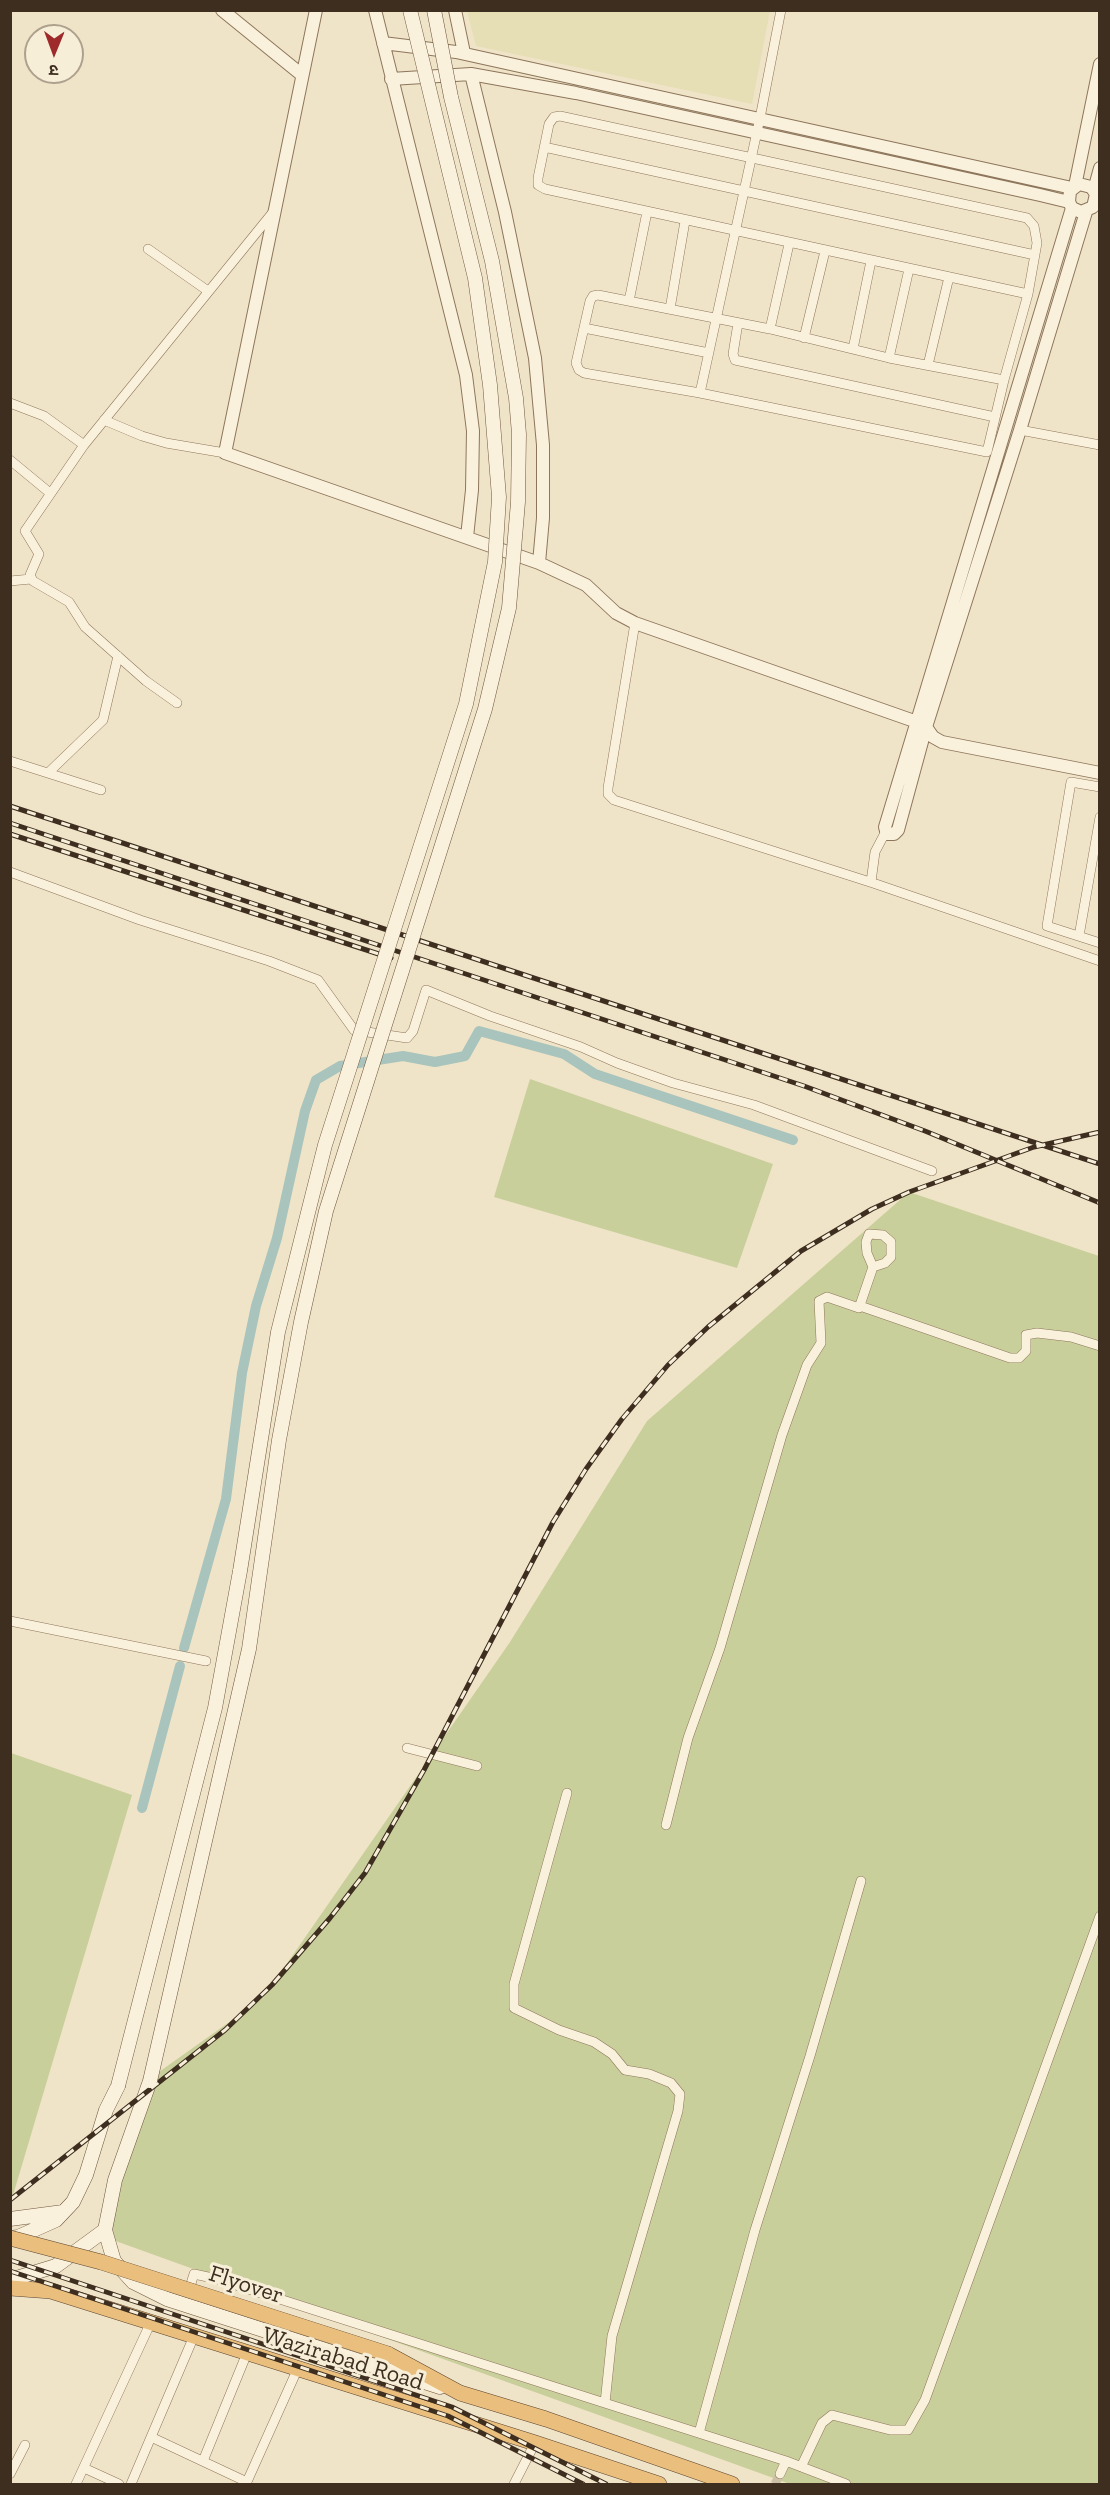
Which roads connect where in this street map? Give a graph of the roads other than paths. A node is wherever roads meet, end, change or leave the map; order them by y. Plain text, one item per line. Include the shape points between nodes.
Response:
1 (222, 10) edge
2 (316, 10) edge
3 (375, 10) edge
4 (411, 10) edge
5 (434, 10) edge
6 (454, 10) edge
7 (781, 10) edge
8 (382, 43) junction
9 (464, 53) junction
10 (1100, 64) edge
11 (471, 74) junction
12 (302, 75) junction
13 (391, 79) junction
14 (760, 118) junction
15 (757, 132) junction
16 (544, 147) junction
17 (752, 158) junction
18 (1100, 168) edge
19 (1073, 187) junction
20 (744, 191) junction
21 (1095, 201) edge
22 (1070, 205) junction
23 (276, 209) junction
24 (647, 212) junction
25 (686, 221) junction
26 (736, 232) junction
27 (789, 243) junction
28 (148, 249) dead end
29 (825, 251) junction
30 (1035, 255) junction
31 (870, 261) junction
32 (909, 269) junction
33 (949, 278) junction
34 (208, 291) junction
35 (1028, 294) junction
36 (629, 301) junction
37 (670, 309) junction
38 (717, 318) junction
39 (738, 323) junction
40 (584, 328) junction
41 (770, 329) junction
42 (804, 338) junction
43 (853, 350) junction
44 (709, 353) junction
45 (889, 358) junction
46 (928, 365) junction
47 (1004, 380) junction
48 (700, 393) junction
49 (10, 403) edge
50 (995, 417) junction
51 (104, 420) junction
52 (1020, 430) junction
53 (84, 445) junction
54 (1100, 446) edge
55 (225, 453) junction
56 (10, 460) edge
57 (50, 493) junction
58 (467, 537) junction
59 (539, 563) junction
60 (31, 579) junction
61 (10, 581) edge
62 (635, 623) junction
63 (118, 656) junction
64 (177, 703) dead end
65 (922, 725) junction
66 (10, 761) edge
67 (1100, 772) edge
68 (48, 773) junction
69 (1100, 788) edge
70 (101, 790) dead end
71 (1100, 817) edge
72 (885, 833) joint
73 (10, 872) edge
74 (871, 882) junction
75 (1082, 937) junction
76 (1100, 943) edge
77 (1076, 953) junction
78 (1100, 961) edge
79 (932, 1171) dead end
80 (873, 1267) dead end
81 (860, 1306) junction
82 (1100, 1346) edge
83 (10, 1622) edge
84 (206, 1661) dead end
85 (406, 1748) dead end
86 (477, 1766) dead end
87 (567, 1792) dead end
88 (666, 1825) dead end
89 (861, 1881) dead end
90 (1100, 1916) edge
91 (63, 2212) junction
92 (10, 2218) edge
93 (105, 2230) junction
94 (10, 2238) edge
95 (10, 2280) edge
96 (10, 2288) edge
97 (185, 2304) junction
98 (151, 2322) junction
99 (194, 2336) junction
100 (247, 2353) junction
101 (298, 2368) junction
102 (460, 2393) junction
103 (605, 2403) junction
104 (699, 2433) junction
105 (151, 2437) junction
106 (535, 2443) junction
107 (25, 2445) dead end
108 (203, 2461) junction
109 (786, 2461) junction
110 (801, 2467) junction
111 (84, 2468) junction
112 (10, 2474) edge
113 (780, 2474) tunnel mouth
114 (706, 2480) edge
115 (247, 2483) edge
116 (76, 2484) edge
117 (119, 2484) edge
118 (131, 2484) edge
119 (514, 2484) edge
120 (659, 2484) edge
121 (732, 2484) edge
122 (846, 2484) edge

1 - 12 street
2 - 12 street
3 - 8 street
4 - 91 main road, bridge via 475,278 490,385 499,497 495,562 466,704 325,1145 284,1310 215,1708 118,2086 106,2110 86,2175 73,2202
5 - 93 main road, bridge via 492,261 516,398 518,502 509,608 485,709 327,1211 279,1440 249,1649 150,2081 115,2180
6 - 9 street
7 - 14 street
8 - 9 street
8 - 13 street
9 - 14 street
10 - 19 street
11 - 13 street
11 - 15 street
11 - 59 street via 535,358 543,446
12 - 23 street
13 - 58 street via 466,375 473,431
14 - 15 street
14 - 19 street
15 - 17 street
15 - 22 street
16 - 17 street via 551,119 560,116
16 - 20 street
16 - 24 street via 538,178 542,187
17 - 20 street
17 - 30 street via 1027,218 1036,234
18 - 21 street
19 - 21 street via 1087,184
19 - 22 street via 1068,195
20 - 26 street
20 - 30 street
21 - 22 street
21 - 52 street
22 - 65 street via 977,520
23 - 34 street
23 - 55 street
24 - 25 street
24 - 36 street
25 - 26 street
25 - 37 street
26 - 27 street
26 - 38 street
27 - 29 street
27 - 41 street
28 - 34 street
29 - 31 street
29 - 42 street
30 - 35 street
31 - 32 street
31 - 43 street
32 - 33 street
32 - 45 street
33 - 35 street
33 - 46 street
34 - 51 street
35 - 47 street
36 - 37 street
36 - 40 street via 592,296
37 - 38 street
38 - 39 street
38 - 44 street
39 - 41 street
39 - 50 street via 732,354 735,360
40 - 44 street
40 - 48 street via 576,363 584,373
41 - 42 street
42 - 43 street
43 - 45 street
44 - 48 street
45 - 46 street
46 - 47 street
47 - 50 street
48 - 50 street via 987,452
49 - 53 street via 44,416
51 - 53 street
51 - 55 street via 166,443
52 - 54 street
52 - 65 street
53 - 57 street
55 - 58 street
56 - 57 street
57 - 60 street via 25,531 39,554
58 - 59 street
59 - 62 street via 586,585 616,613
60 - 61 street
60 - 63 street via 69,602 85,627
62 - 65 street
62 - 74 street via 608,788 611,798
63 - 64 street
63 - 68 street via 103,720
65 - 67 street via 937,739 953,745
65 - 72 street via 898,830
66 - 68 street
68 - 70 street
69 - 75 street via 1071,782 1047,926
71 - 75 street
72 - 74 street via 875,852
73 - 79 street via 318,980 354,1030 407,1038 413,1032 426,990 626,1066 754,1105
74 - 77 street
75 - 76 street
75 - 77 street
77 - 78 street
80 - 81 street
81 - 82 street via 1010,1358 1019,1358 1026,1351 1026,1335 1037,1333
81 - 88 street via 827,1297 819,1301 821,1343 807,1365 782,1435 720,1648 688,1738
83 - 84 street
85 - 86 street
87 - 103 street via 514,1984 514,2008 594,2042 625,2070 671,2083 680,2094 612,2336
89 - 104 street via 755,2230
90 - 110 street via 925,2400 908,2430 890,2430 832,2415 822,2423
91 - 92 main road
91 - 94 main road via 56,2220
93 - 95 main road via 56,2266
93 - 97 main road via 114,2261 133,2282
94 - 102 highway, Flyover, bridge via 101,2262 388,2354
96 - 98 highway, Wazirabad Road via 51,2291
97 - 102 main road
97 - 103 street via 192,2276 199,2274
98 - 99 highway, Wazirabad Road
98 - 111 street
99 - 100 highway, Wazirabad Road
99 - 105 street
100 - 101 highway, Wazirabad Road
100 - 108 street
101 - 106 highway, Wazirabad Road
101 - 115 street
102 - 114 highway via 546,2419
103 - 104 street
104 - 109 street
105 - 108 street
105 - 118 street
106 - 119 street
106 - 120 highway, Wazirabad Road
107 - 112 street
108 - 115 street
109 - 110 street
109 - 113 street
110 - 122 street
111 - 116 street
111 - 117 street
114 - 121 highway

